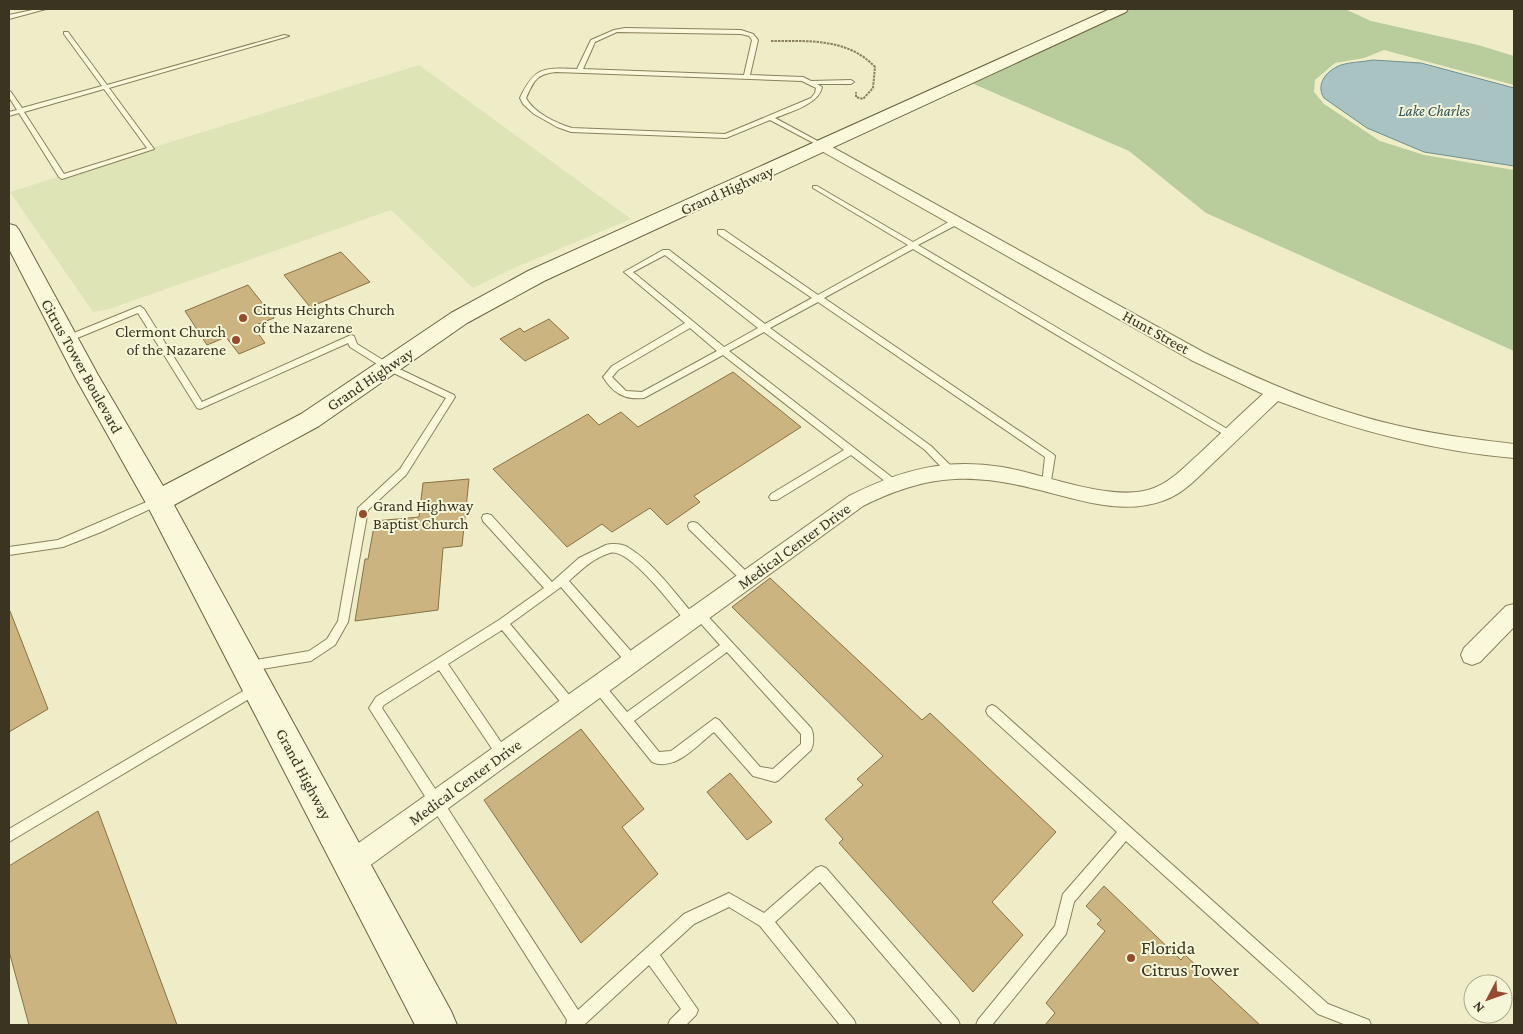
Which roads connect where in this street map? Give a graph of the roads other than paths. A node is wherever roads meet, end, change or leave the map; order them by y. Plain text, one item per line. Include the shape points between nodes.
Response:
1 (43, 9) edge
2 (1121, 9) edge
3 (9, 17) edge
4 (66, 33) dead end
5 (286, 36) dead end
6 (578, 71) junction
7 (747, 77) junction
8 (813, 82) junction
9 (851, 82) dead end
10 (106, 87) junction
11 (9, 93) edge
12 (20, 111) junction
13 (9, 114) edge
14 (770, 118) junction
15 (823, 146) junction
16 (815, 186) dead end
17 (957, 221) junction
18 (9, 230) edge
19 (721, 232) dead end
20 (913, 245) junction
21 (818, 298) junction
22 (690, 324) junction
23 (764, 328) junction
24 (67, 339) junction
25 (723, 351) junction
26 (388, 368) junction
27 (1275, 393) junction
28 (1231, 435) junction
29 (851, 450) junction
30 (1514, 451) edge
31 (951, 471) junction
32 (893, 482) junction
33 (1046, 484) junction
34 (774, 497) dead end
35 (158, 501) junction
36 (487, 518) dead end
37 (693, 526) dead end
38 (9, 551) edge
39 (747, 579) junction
40 (562, 581) junction
41 (551, 589) junction
42 (1514, 613) edge
43 (695, 617) junction
44 (503, 623) junction
45 (728, 645) junction
46 (1472, 655) dead end
47 (633, 662) junction
48 (441, 664) junction
49 (252, 677) junction
50 (598, 686) junction
51 (571, 706) junction
52 (992, 711) dead end
53 (626, 720) junction
54 (503, 755) junction
55 (438, 802) junction
56 (1126, 831) junction
57 (9, 836) edge
58 (352, 863) junction
59 (765, 921) junction
60 (650, 954) junction
61 (1337, 1020) edge
62 (575, 1024) edge
63 (437, 1025) edge
64 (675, 1025) edge
65 (848, 1025) edge
66 (953, 1025) edge
67 (983, 1025) edge
68 (1364, 1025) edge

1 - 3 lane
2 - 15 street, Grand Highway
4 - 10 lane
5 - 10 lane
6 - 7 lane
6 - 7 lane via 594,41 616,31 741,32 755,40
6 - 14 lane via 542,71 530,81 524,102 559,127 571,130 726,136
7 - 8 lane
8 - 9 lane
8 - 14 lane via 819,87 813,99
10 - 12 lane
10 - 12 lane via 151,149 62,177
11 - 12 lane
12 - 13 lane
14 - 15 lane
15 - 17 street, Hunt Street
15 - 26 street, Grand Highway via 504,292 459,318
16 - 20 lane
17 - 20 lane
17 - 27 street, Hunt Street via 1205,360
18 - 24 street, Citrus Tower Boulevard
19 - 21 lane
20 - 21 lane
20 - 28 lane
21 - 23 lane
21 - 33 lane via 1050,456
22 - 23 lane via 628,272 666,252
22 - 25 lane
22 - 25 lane via 615,368 607,377 629,397 644,395
23 - 25 lane
23 - 31 lane via 928,448
24 - 26 lane via 140,310 200,406 351,338 353,345
24 - 35 street, Citrus Tower Boulevard
25 - 29 lane
26 - 35 street, Grand Highway via 310,420
26 - 49 lane via 451,397 403,472 362,508 342,622 331,642 310,656
27 - 28 street, Medical Center Drive
27 - 30 street, Hunt Street via 1329,414 1386,430 1450,444
28 - 33 street, Medical Center Drive via 1174,487 1145,499 1107,498
29 - 32 lane
29 - 34 lane
31 - 32 street, Medical Center Drive
31 - 33 street, Medical Center Drive via 992,471
32 - 39 street, Medical Center Drive via 856,501
35 - 38 lane via 59,544
35 - 49 street, Grand Highway
36 - 41 lane
37 - 39 lane
39 - 43 street, Medical Center Drive
40 - 41 lane
40 - 43 lane via 583,561 596,554 610,548 625,550
40 - 47 lane
41 - 44 lane
42 - 46 street
43 - 45 lane
43 - 47 street, Medical Center Drive
44 - 48 lane
44 - 51 lane
45 - 53 lane
45 - 53 lane via 808,732 807,746 775,776 757,772 715,724 673,757 656,758
47 - 50 street, Medical Center Drive
48 - 54 lane
48 - 55 lane via 380,701 375,708
49 - 57 lane
49 - 58 street, Grand Highway
50 - 51 street, Medical Center Drive
50 - 53 lane
51 - 54 street, Medical Center Drive
52 - 56 lane
54 - 55 street, Medical Center Drive
55 - 58 street, Medical Center Drive
55 - 62 lane
56 - 61 lane
56 - 67 lane via 1068,898 1061,929
58 - 63 street, Grand Highway
59 - 60 lane via 729,900 689,918
59 - 65 lane
59 - 66 lane via 821,873
60 - 62 lane
60 - 64 lane via 690,1010
61 - 68 lane

